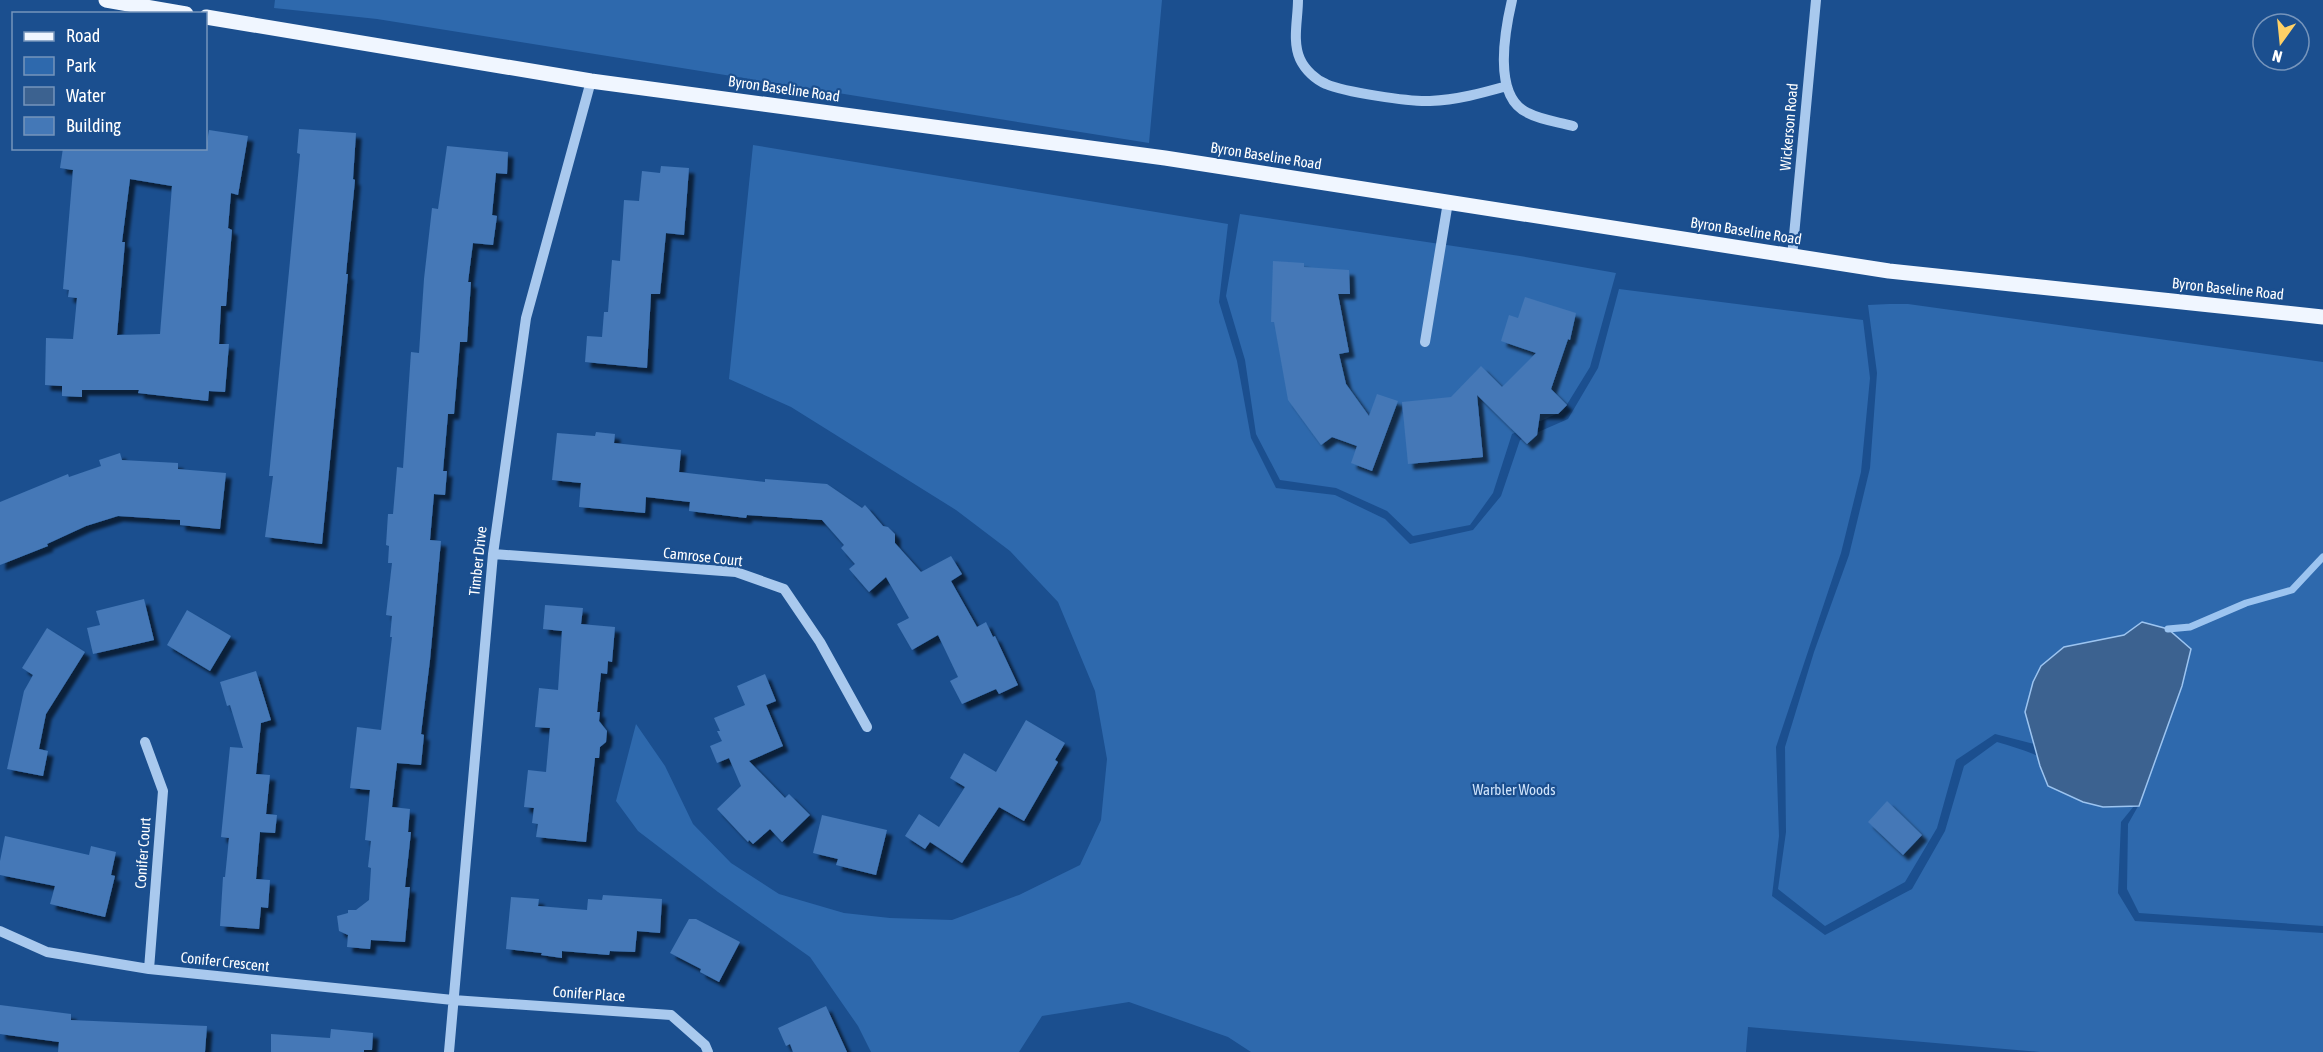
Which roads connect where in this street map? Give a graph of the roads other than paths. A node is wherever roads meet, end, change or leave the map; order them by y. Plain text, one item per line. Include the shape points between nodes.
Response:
1 (106, 0) edge
2 (1298, 0) edge
3 (1512, 0) edge
4 (1816, 0) edge
5 (175, 12) edge
6 (207, 17) edge
7 (591, 81) junction
8 (1507, 86) junction
9 (1573, 126) dead end
10 (1448, 202) junction
11 (1792, 257) junction
12 (2323, 317) edge
13 (1425, 342) dead end
14 (493, 554) junction
15 (867, 727) dead end
16 (144, 742) dead end
17 (0, 931) edge
18 (149, 969) junction
19 (453, 1000) junction
20 (449, 1052) edge
21 (708, 1052) edge

1 - 5 main road
2 - 8 street via 1296,40 1300,60 1312,76 1327,85 1429,101 1473,96
3 - 8 street via 1504,67
4 - 11 street, Wickerson Road
6 - 7 main road, Byron Baseline Road
7 - 10 main road, Byron Baseline Road via 1154,157
7 - 14 street, Timber Drive via 526,318
8 - 9 street via 1511,98 1526,113
10 - 11 main road, Byron Baseline Road
10 - 13 street
11 - 12 main road, Byron Baseline Road via 1889,271
14 - 15 street, Camrose Court via 736,572 784,589 820,642
14 - 19 street, Timber Drive
16 - 18 street, Conifer Court via 163,791
17 - 18 street, Conifer Crescent via 47,952
18 - 19 street, Conifer Crescent
19 - 20 street, Timber Drive
19 - 21 street, Conifer Place via 670,1015

